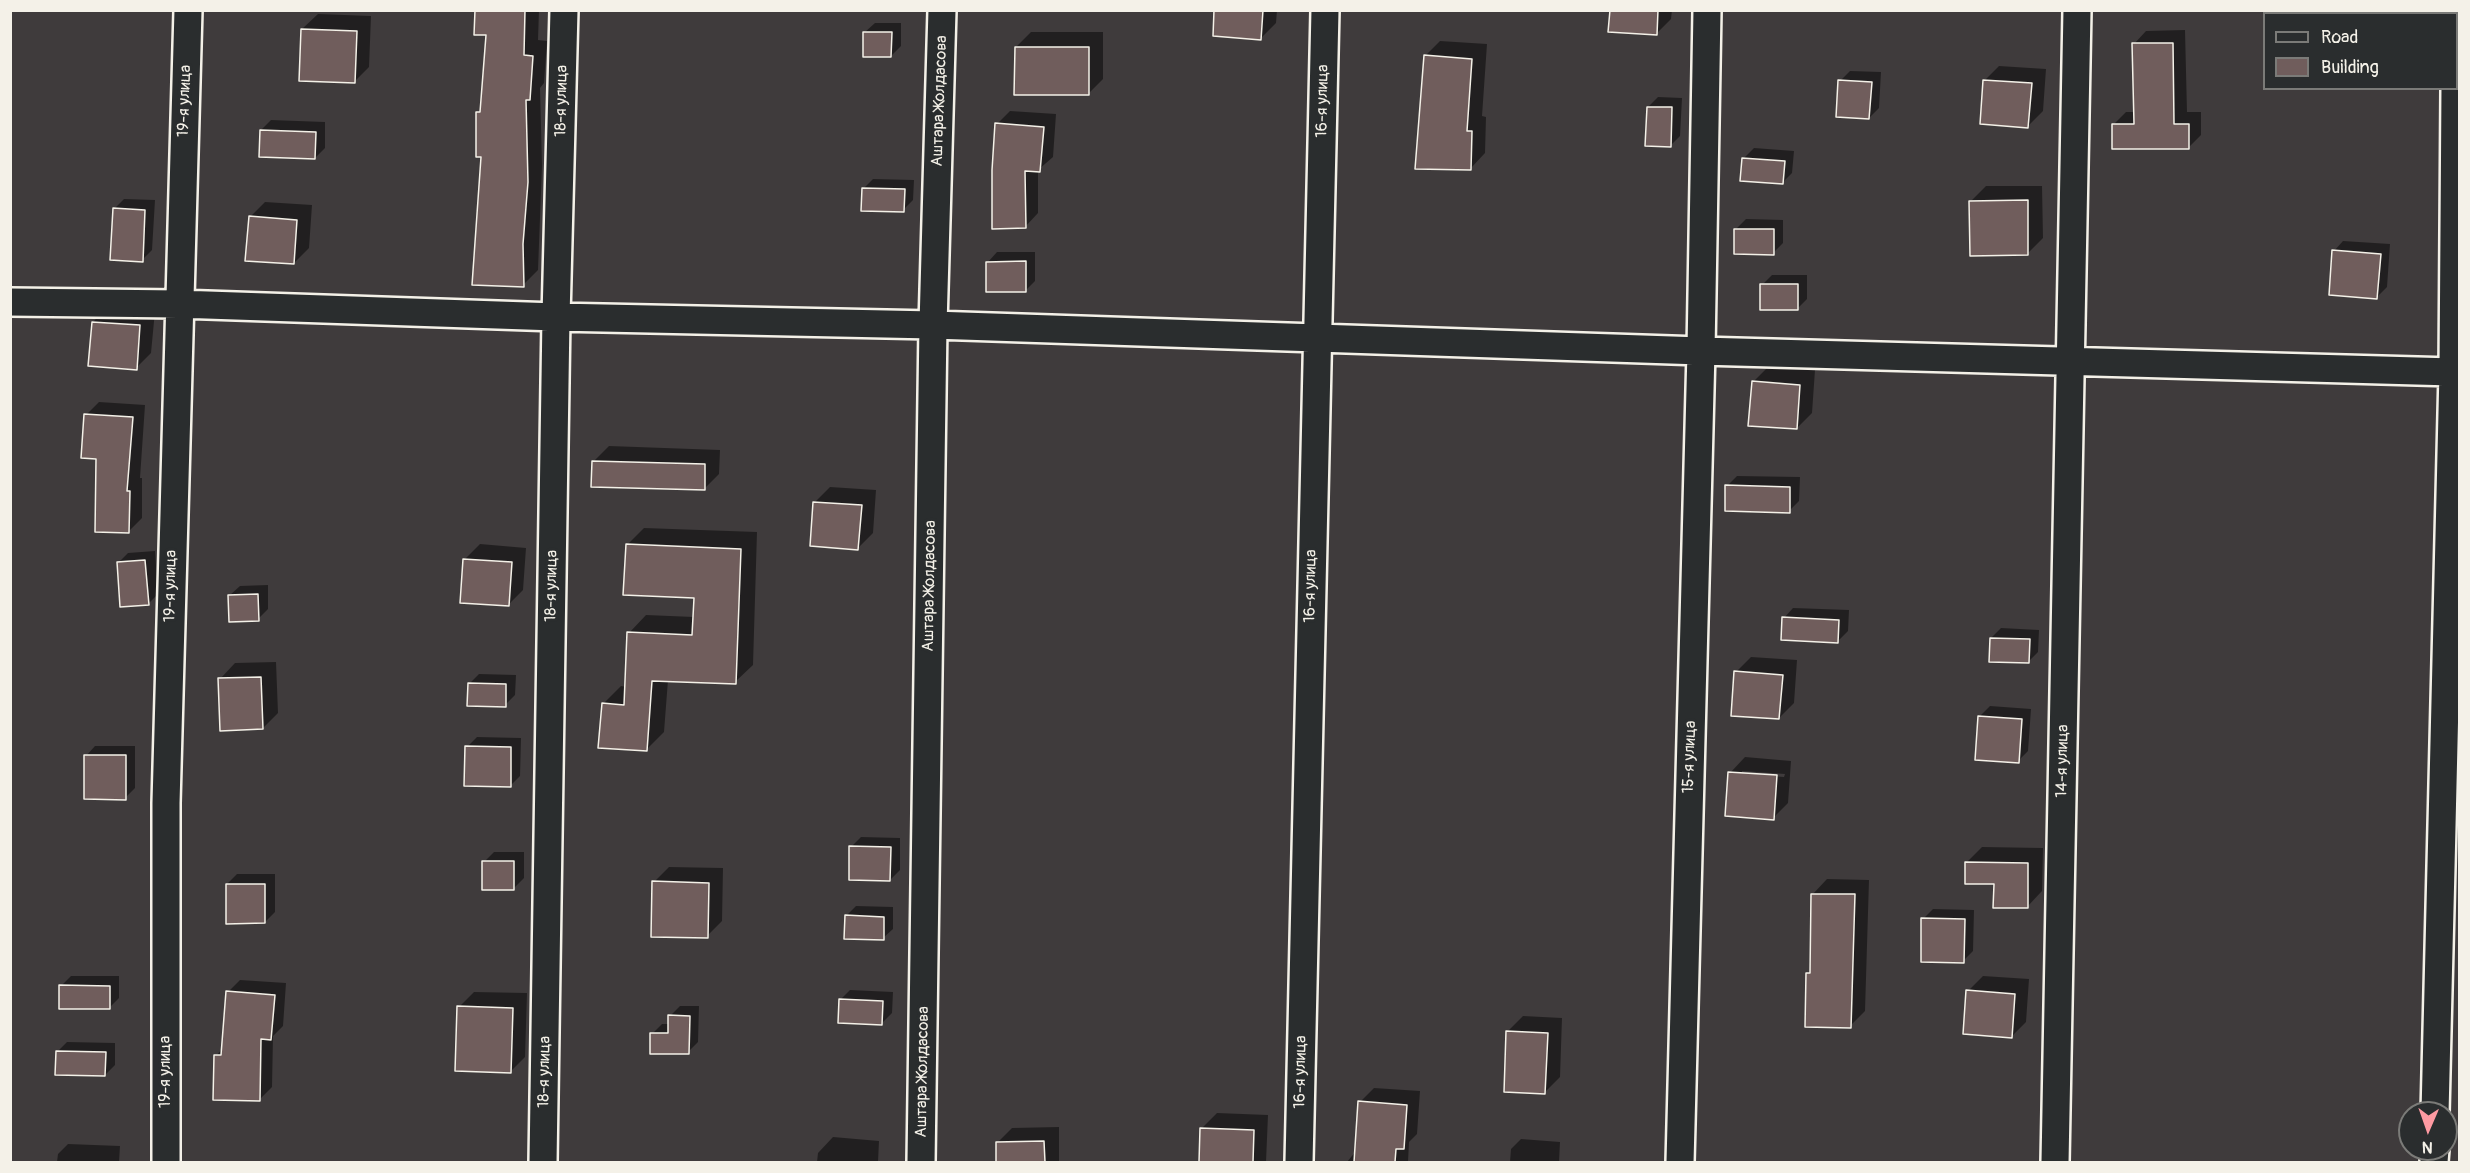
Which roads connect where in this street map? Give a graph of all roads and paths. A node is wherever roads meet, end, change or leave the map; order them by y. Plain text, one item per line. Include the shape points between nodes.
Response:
1 (188, 10) edge
2 (564, 10) edge
3 (942, 10) edge
4 (1325, 10) edge
5 (1707, 10) edge
6 (2077, 10) edge
7 (2456, 90) edge
8 (10, 302) edge
9 (178, 304) junction
10 (556, 317) junction
11 (933, 325) junction
12 (1317, 337) junction
13 (1701, 351) junction
14 (2070, 359) junction
15 (2453, 372) junction
16 (2453, 736) edge
17 (2437, 1101) edge
18 (166, 1162) edge
19 (543, 1162) edge
20 (921, 1162) edge
21 (1299, 1162) edge
22 (1680, 1162) edge
23 (2055, 1162) edge

1 - 9 street, 19-я улица
2 - 10 street, 18-я улица
3 - 11 street, Аштара Жолдасова
4 - 12 street, 16-я улица
5 - 13 street, 15-я улица
6 - 14 street, 14-я улица
7 - 15 street
8 - 9 street
9 - 10 street
9 - 18 street, 19-я улица via 166,791
10 - 11 street
10 - 19 street, 18-я улица
11 - 12 street
11 - 20 street, Аштара Жолдасова
12 - 13 street
12 - 21 street, 16-я улица
13 - 14 street
13 - 22 street, 15-я улица
14 - 15 street
14 - 23 street, 14-я улица
15 - 16 street
16 - 17 street

